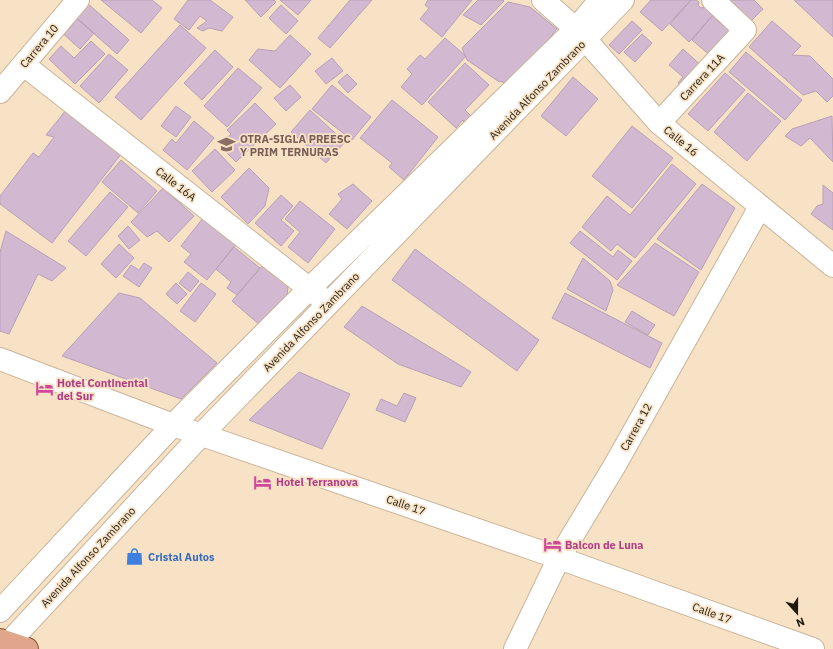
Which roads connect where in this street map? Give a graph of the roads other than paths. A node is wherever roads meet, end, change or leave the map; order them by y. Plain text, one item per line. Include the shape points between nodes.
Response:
1 (78, 0) edge
2 (543, 0) edge
3 (600, 0) edge
4 (623, 0) edge
5 (714, 0) edge
6 (581, 34) junction
7 (24, 65) junction
8 (0, 92) edge
9 (659, 123) junction
10 (760, 207) junction
11 (833, 266) edge
12 (310, 288) junction
13 (328, 304) junction
14 (0, 359) edge
15 (173, 425) junction
16 (202, 434) junction
17 (558, 558) junction
18 (0, 611) edge
19 (10, 646) edge
20 (515, 649) edge
21 (813, 649) edge

1 - 7 street, Carrera 10
2 - 6 street, Calle 16
3 - 6 street, Avenida Alfonso Zambrano
4 - 6 street, Avenida Alfonso Zambrano
5 - 9 street, Carrera 11A via 745,30
6 - 9 street, Calle 16
6 - 12 street, Avenida Alfonso Zambrano
6 - 13 street, Avenida Alfonso Zambrano
7 - 8 street, Carrera 10
7 - 12 street, Calle 16A
9 - 10 street, Calle 16
10 - 11 street, Calle 16
10 - 17 street, Carrera 12 via 615,465
12 - 13 street, Calle 16A
12 - 15 street, Avenida Alfonso Zambrano
13 - 16 street, Avenida Alfonso Zambrano
14 - 15 street, Calle 17
15 - 16 street, Calle 17
15 - 18 street, Avenida Alfonso Zambrano
16 - 17 street, Calle 17
16 - 19 street, Avenida Alfonso Zambrano
17 - 20 street, Carrera 12
17 - 21 street, Calle 17

